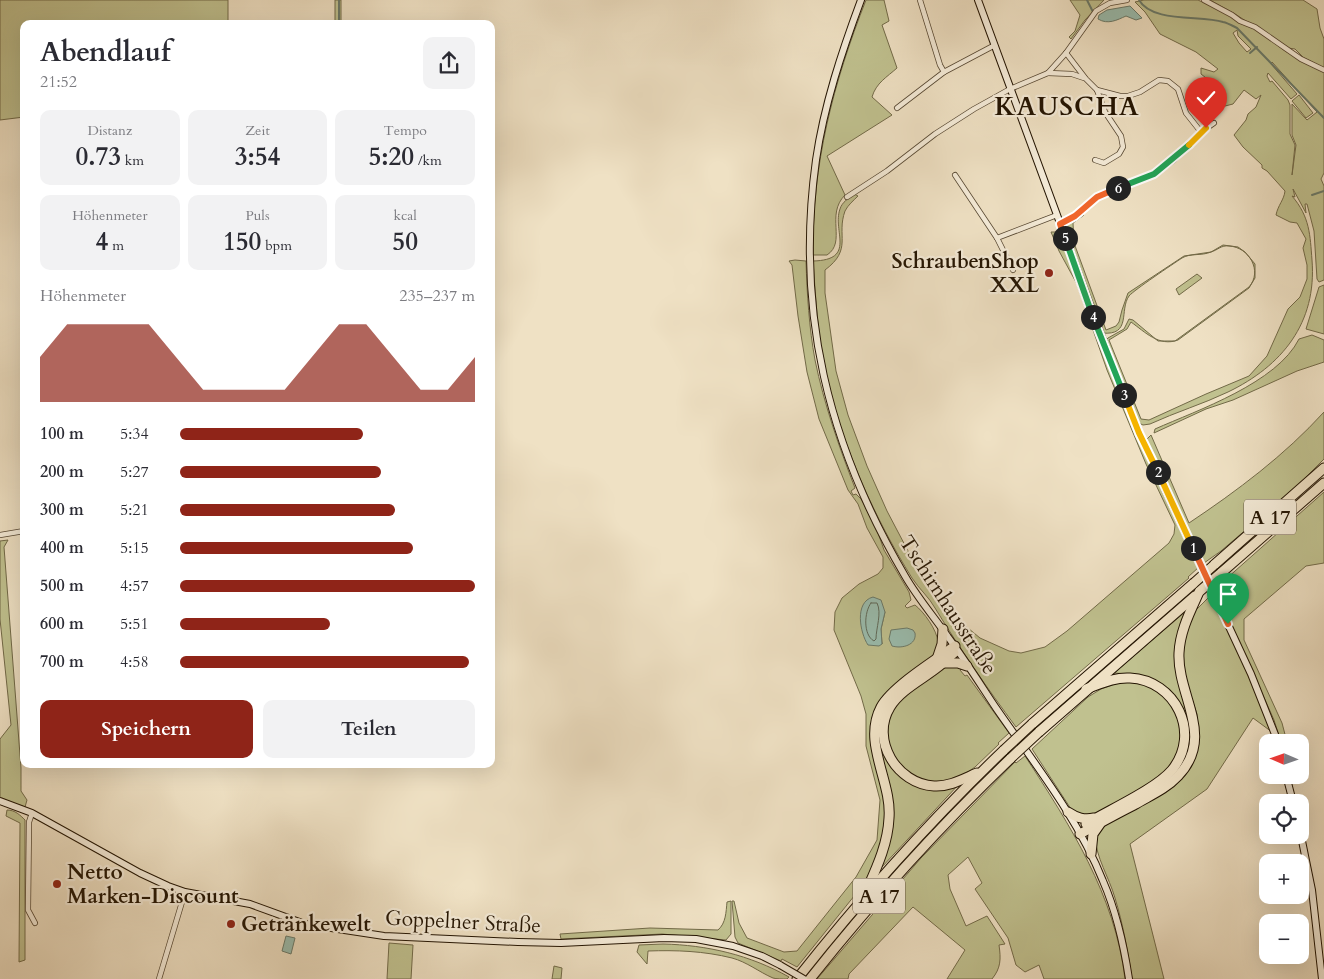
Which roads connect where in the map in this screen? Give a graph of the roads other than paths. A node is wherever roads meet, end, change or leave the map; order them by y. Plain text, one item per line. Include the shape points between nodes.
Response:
1 (861, 0) edge
2 (920, 0) edge
3 (978, 0) edge
4 (1127, 0) edge
5 (1204, 0) edge
6 (995, 45) junction
7 (1066, 53) junction
8 (1324, 70) edge
9 (944, 72) junction
10 (1048, 73) junction
11 (1086, 79) junction
12 (1010, 89) junction
13 (1097, 90) junction
14 (898, 108) dead end
15 (1214, 123) dead end
16 (1201, 132) junction
17 (1095, 160) dead end
18 (955, 176) dead end
19 (847, 197) dead end
20 (1057, 215) junction
21 (1060, 224) junction
22 (997, 238) junction
23 (1013, 270) dead end
24 (1324, 468) edge
25 (1324, 483) edge
26 (20, 532) edge
27 (0, 535) edge
28 (1200, 592) junction
29 (943, 630) junction
30 (956, 648) junction
31 (940, 661) junction
32 (967, 666) junction
33 (1086, 689) junction
34 (1275, 734) edge
35 (982, 771) junction
36 (0, 801) edge
37 (1068, 812) junction
38 (32, 813) junction
39 (1100, 820) junction
40 (1079, 832) junction
41 (1303, 844) edge
42 (1091, 854) junction
43 (185, 892) junction
44 (864, 896) junction
45 (35, 922) dead end
46 (159, 979) edge
47 (797, 979) edge
48 (804, 979) edge
49 (810, 979) edge
50 (1128, 979) edge
51 (1322, 979) edge

1 - 29 street, Tschirnhausstraße via 831,90 816,158 810,220 811,297 820,361 837,429 858,484 906,578
2 - 9 street
3 - 6 street
4 - 7 street via 1110,3 1095,13
5 - 8 street
6 - 9 street
6 - 12 street
7 - 10 street
7 - 11 street
9 - 14 street
10 - 11 street via 1072,74
10 - 12 street
11 - 13 street
12 - 19 street via 935,134
12 - 20 street
13 - 16 street via 1128,96 1161,79 1168,81 1178,89 1186,113
13 - 17 street via 1105,112 1121,136 1123,147 1112,159 1104,162
15 - 16 street
16 - 21 street via 1175,159 1154,174 1097,197
18 - 22 street
20 - 21 street
20 - 22 street
21 - 34 street via 1139,433 1251,674
22 - 23 street
24 - 35 highway, A 17, bridge
25 - 28 highway, A 17, bridge
26 - 27 street
28 - 33 highway, A 17
28 - 39 highway via 1185,622 1178,654 1194,719 1195,736 1190,757 1178,776 1157,792
29 - 30 street, Tschirnhausstraße
29 - 31 highway
30 - 31 highway
30 - 32 street, Tschirnhausstraße
31 - 32 highway
31 - 35 highway via 900,695 890,708 884,731 887,753 899,770 920,784 947,784
31 - 44 highway via 895,690 876,718 876,749 890,816 877,869
32 - 37 street, Tschirnhausstraße
33 - 39 highway via 1120,678 1151,682 1175,702 1185,729 1183,750 1172,770
33 - 49 highway, A 17, bridge via 914,856
35 - 44 highway, A 17
36 - 38 street, Goppelner Straße
37 - 39 highway via 1076,818
37 - 40 street, Tschirnhausstraße
38 - 43 street, Goppelner Straße via 140,873
38 - 45 street via 29,822 28,910
39 - 40 highway
39 - 42 highway via 1093,834
40 - 42 street, Tschirnhausstraße
41 - 51 street via 1312,890
42 - 50 street, Tschirnhausstraße via 1111,901
43 - 46 street
43 - 48 street, Goppelner Straße, bridge via 250,904 305,924 384,936 561,943 696,939 762,956
44 - 47 highway, A 17

